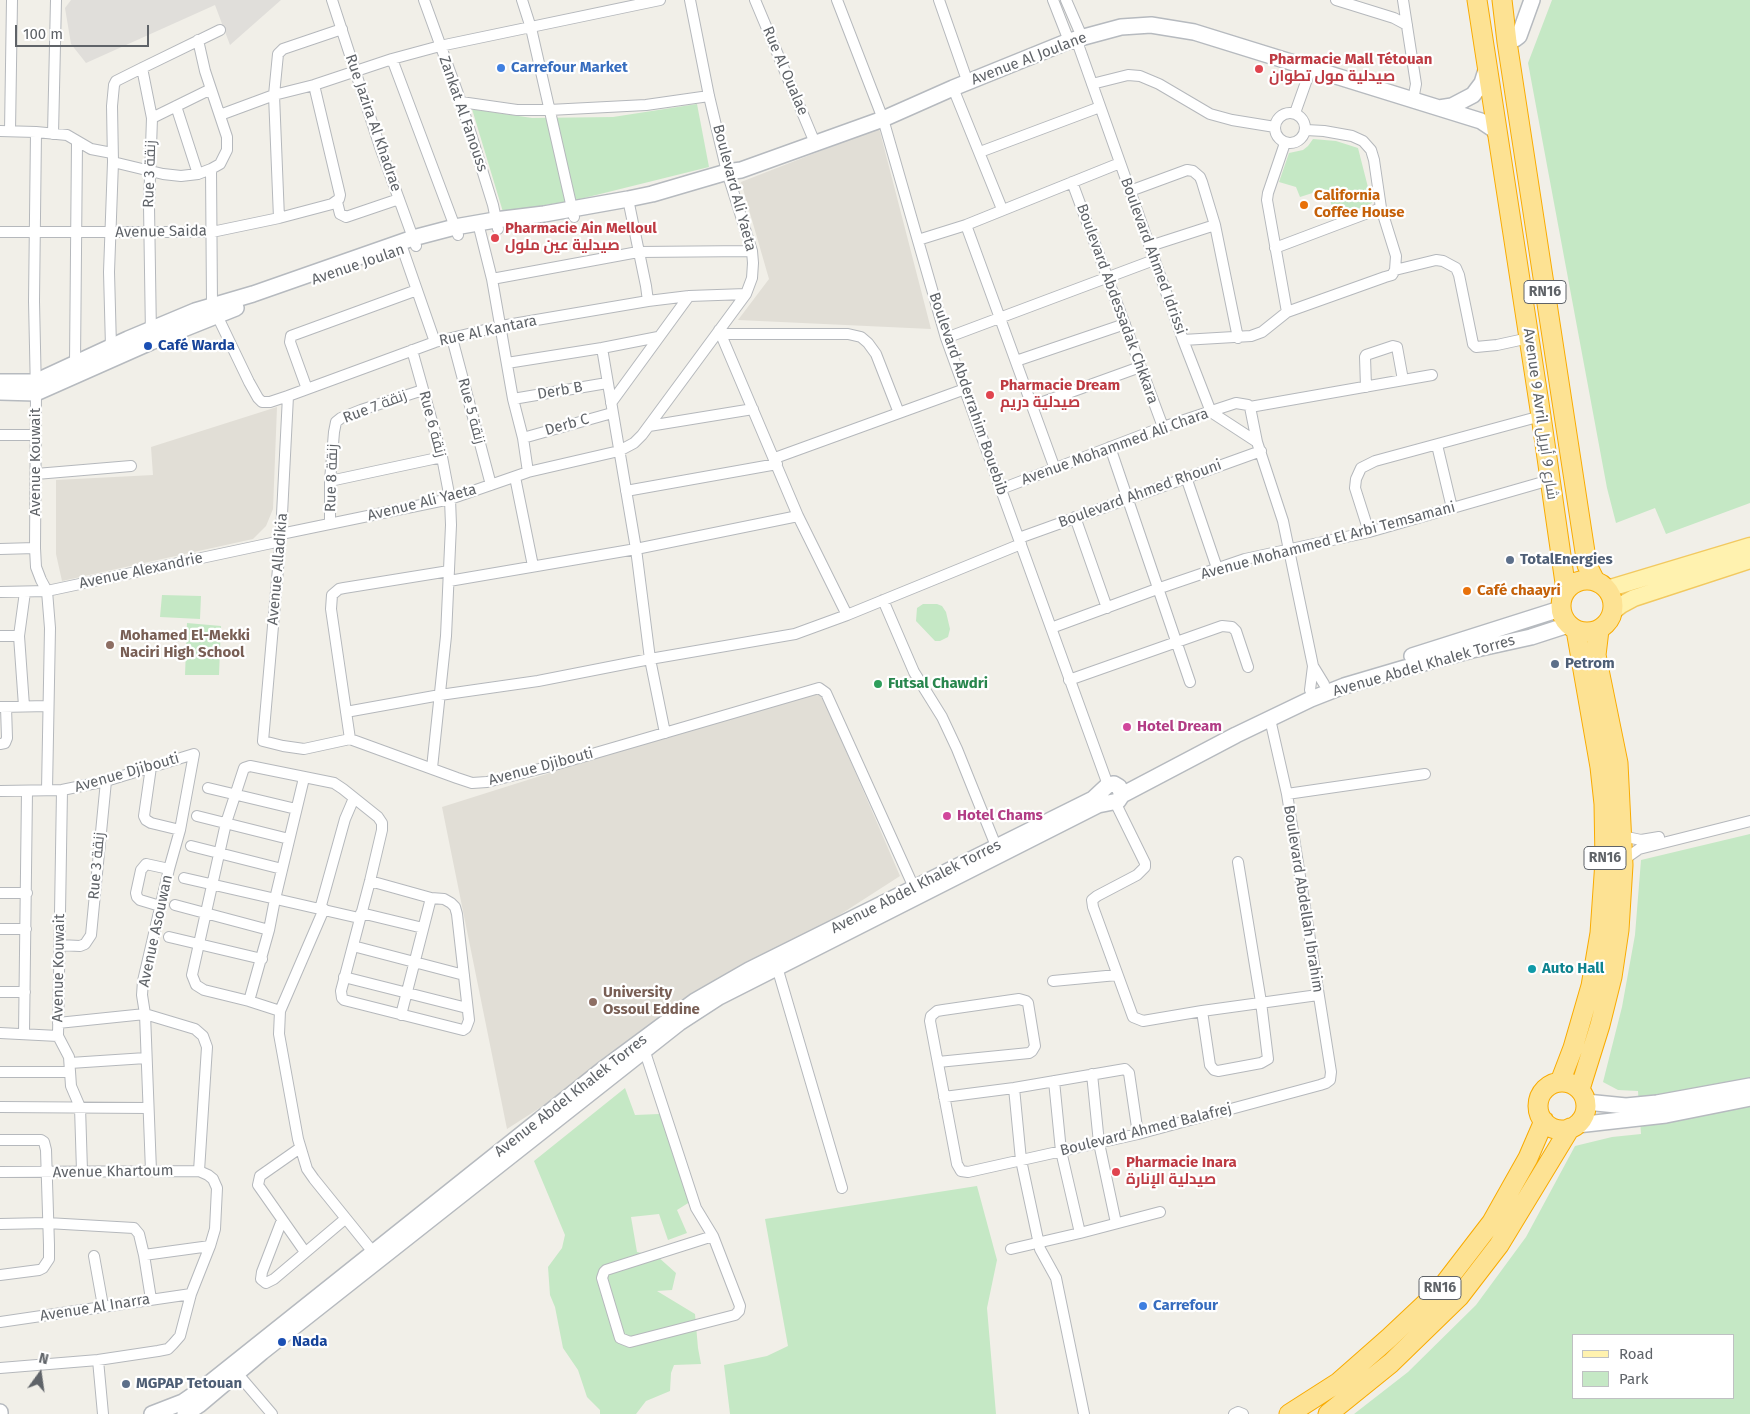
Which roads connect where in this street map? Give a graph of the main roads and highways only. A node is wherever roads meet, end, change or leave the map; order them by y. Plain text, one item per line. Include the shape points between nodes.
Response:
1 (1477, 0) edge
2 (1502, 0) edge
3 (1532, 0) edge
4 (1507, 42) junction
5 (1488, 65) junction
6 (1439, 108) junction
7 (1498, 136) junction
8 (733, 174) joint
9 (497, 224) junction
10 (457, 231) junction
11 (151, 336) junction
12 (0, 382) edge
13 (36, 388) junction
14 (0, 392) edge
15 (1750, 546) edge
16 (1750, 560) edge
17 (1601, 585) junction
18 (1566, 590) junction
19 (1612, 612) junction
20 (1568, 621) junction
21 (1599, 630) junction
22 (1112, 793) junction
23 (916, 892) junction
24 (1560, 1082) junction
25 (1750, 1086) edge
26 (1583, 1096) junction
27 (1750, 1098) edge
28 (1544, 1121) junction
29 (1574, 1126) junction
30 (376, 1256) junction
31 (178, 1411) edge
32 (152, 1414) edge
33 (1289, 1414) edge
34 (1328, 1414) edge

1 - 5 highway, Avenue 9 Avril شارع 9 أبريل / RN16
2 - 4 highway, Avenue 9 Avril شارع 9 أبريل / RN16
3 - 4 main road via 1519,36
4 - 17 highway, Avenue 9 Avril شارع 9 أبريل / RN16 via 1587,564
5 - 6 main road via 1482,83 1473,95 1452,106
5 - 7 highway, Avenue 9 Avril شارع 9 أبريل / RN16
6 - 7 main road, Avenue Al Joulane via 1481,121
6 - 8 main road, Avenue Al Joulane via 1194,32 1168,26 1136,25 1077,42
7 - 18 highway, Avenue 9 Avril شارع 9 أبريل / RN16
8 - 9 main road, Avenue Joulan via 629,204
9 - 10 main road, Avenue Joulan
9 - 10 main road, Avenue Joulan via 480,231
10 - 11 main road, Avenue Joulan via 215,310
11 - 13 main road, Avenue Joulan
11 - 13 main road, Avenue Joulan via 111,347 75,363
12 - 13 main road, Avenue Joulan
13 - 14 main road, Avenue Joulan
15 - 17 main road
16 - 19 main road via 1634,598
17 - 18 highway via 1579,581
17 - 19 highway, RN16 via 1611,596
18 - 20 highway, RN16 via 1560,602
19 - 21 highway, RN16
20 - 21 highway via 1584,632
20 - 22 main road, Avenue Abdel Khalek Torres via 1531,637 1414,665 1344,686 1160,774
20 - 22 main road, Avenue Abdel Khalek Torres via 1356,673 1317,687
20 - 24 highway, RN16 via 1600,767 1605,861 1600,933 1590,992
21 - 26 highway, RN16 via 1596,655 1618,764 1623,865 1612,977
22 - 23 main road, Avenue Abdel Khalek Torres via 1098,805
22 - 23 main road, Avenue Abdel Khalek Torres via 1092,798 996,846
23 - 30 main road, Avenue Abdel Khalek Torres via 699,1009
23 - 30 main road, Avenue Abdel Khalek Torres via 731,980 695,1001 602,1070
24 - 26 highway via 1574,1085
24 - 28 highway via 1545,1089 1540,1097 1538,1105
25 - 26 main road via 1626,1106
26 - 29 highway, RN16 via 1586,1110
27 - 29 main road via 1666,1115
28 - 29 highway via 1556,1129
28 - 33 highway, RN16 via 1528,1158 1492,1222 1438,1291 1339,1382
29 - 34 highway, RN16 via 1499,1246 1459,1297 1391,1363
30 - 31 main road, Avenue Abdel Khalek Torres via 202,1389
30 - 31 main road, Avenue Abdel Khalek Torres via 200,1405
31 - 32 main road, Avenue Abdel Khalek Torres

